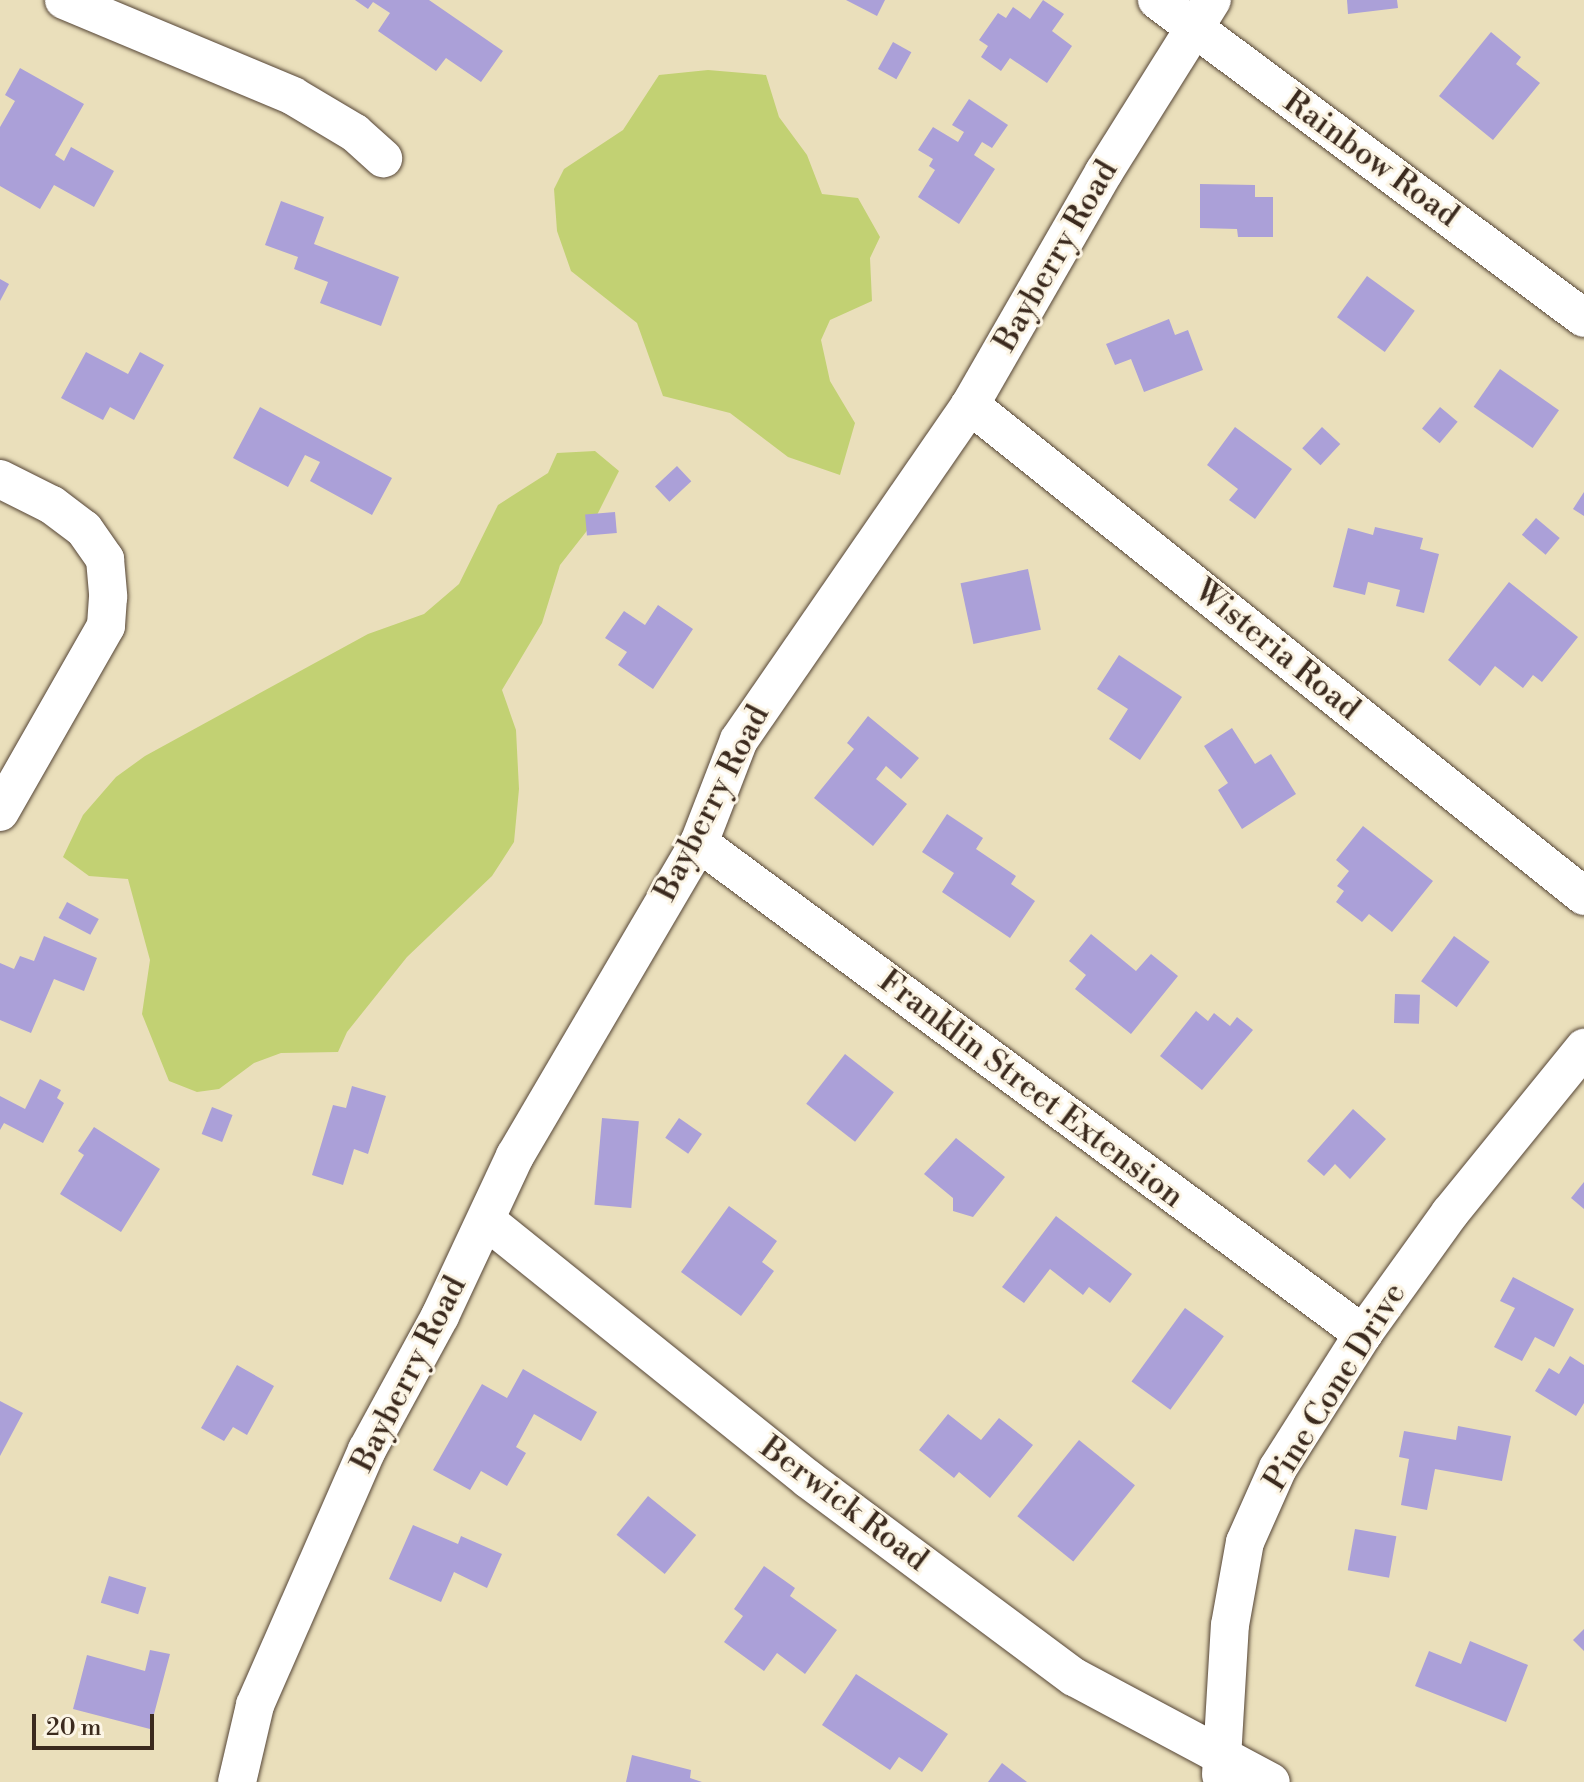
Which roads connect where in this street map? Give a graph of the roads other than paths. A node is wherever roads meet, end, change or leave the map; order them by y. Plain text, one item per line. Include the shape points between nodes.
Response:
1 (64, 0) edge
2 (1157, 0) edge
3 (1202, 13) edge
4 (383, 158) dead end
5 (1584, 318) edge
6 (970, 405) junction
7 (0, 479) edge
8 (0, 812) edge
9 (699, 843) junction
10 (1584, 896) edge
11 (1584, 1048) edge
12 (487, 1221) junction
13 (1363, 1334) junction
14 (1222, 1768) edge
15 (237, 1782) edge
16 (1271, 1782) edge

1 - 4 street via 293,96 355,133
2 - 3 street, Rainbow Road
3 - 5 street, Rainbow Road
3 - 6 street, Bayberry Road
6 - 9 street, Bayberry Road via 766,695 733,752
6 - 10 street, Wisteria Road
7 - 8 street via 52,505 93,541 105,559 106,626
9 - 12 street, Bayberry Road via 552,1089
9 - 13 street, Franklin Street Extension
11 - 13 street, Pine Cone Drive via 1450,1213
12 - 14 street, Berwick Road via 808,1479 1074,1677
12 - 15 street, Bayberry Road via 367,1450 255,1705
13 - 14 street, Pine Cone Drive via 1278,1468 1245,1542 1230,1625
14 - 16 street, Berwick Road

